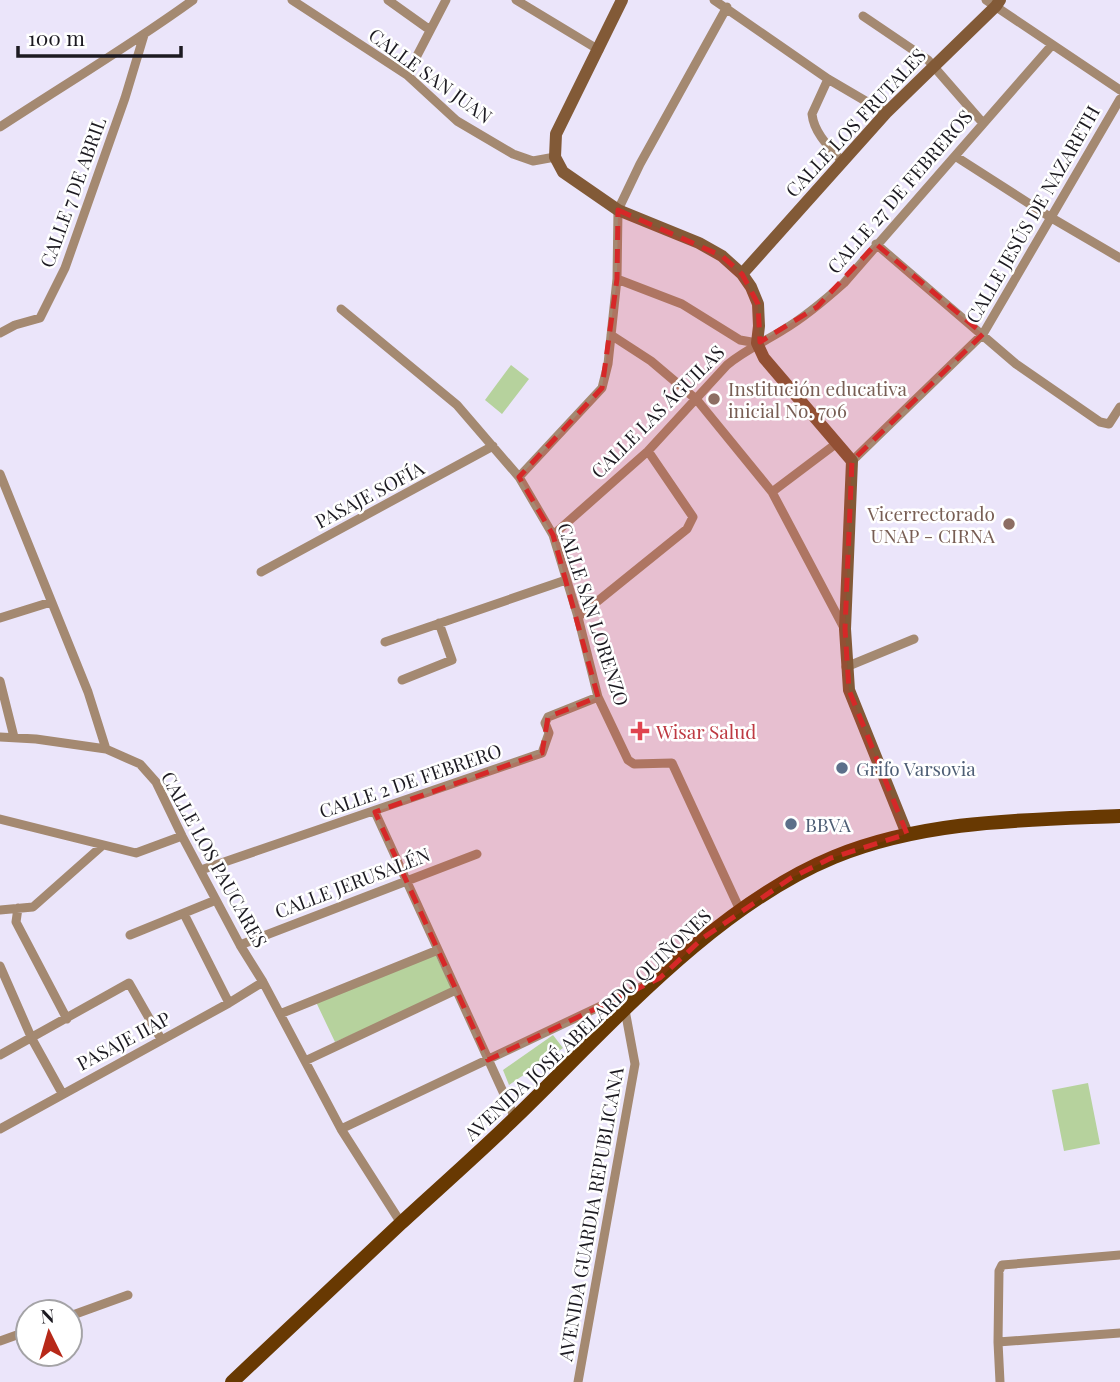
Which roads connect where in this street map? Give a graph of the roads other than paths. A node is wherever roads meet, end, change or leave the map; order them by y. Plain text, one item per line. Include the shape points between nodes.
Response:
1 (193, 0) edge
2 (292, 0) edge
3 (388, 0) edge
4 (446, 0) edge
5 (516, 0) edge
6 (622, 0) edge
7 (714, 0) edge
8 (994, 2) edge
9 (727, 7) junction
10 (863, 16) dead end
11 (430, 30) junction
12 (144, 35) junction
13 (1052, 45) junction
14 (599, 50) junction
15 (933, 66) junction
16 (407, 75) junction
17 (828, 79) junction
18 (1120, 90) edge
19 (1120, 99) edge
20 (886, 113) junction
21 (982, 122) junction
22 (0, 127) edge
23 (954, 156) junction
24 (555, 157) junction
25 (842, 161) junction
26 (618, 210) junction
27 (1050, 217) junction
28 (876, 244) junction
29 (1120, 258) edge
30 (742, 274) junction
31 (617, 279) junction
32 (341, 309) dead end
33 (0, 333) edge
34 (983, 334) junction
35 (611, 335) junction
36 (757, 343) junction
37 (696, 400) junction
38 (1120, 407) edge
39 (836, 443) junction
40 (493, 446) junction
41 (648, 451) junction
42 (852, 461) junction
43 (0, 474) edge
44 (519, 477) junction
45 (772, 492) junction
46 (553, 535) junction
47 (261, 572) dead end
48 (566, 580) junction
49 (51, 602) junction
50 (578, 617) junction
51 (0, 618) edge
52 (439, 623) junction
53 (845, 629) junction
54 (914, 639) dead end
55 (385, 642) dead end
56 (846, 667) junction
57 (402, 680) dead end
58 (0, 681) edge
59 (598, 697) junction
60 (0, 737) edge
61 (14, 737) junction
62 (106, 749) junction
63 (375, 812) junction
64 (1120, 816) edge
65 (0, 818) edge
66 (907, 834) junction
67 (182, 836) junction
68 (103, 845) junction
69 (477, 854) dead end
70 (201, 870) junction
71 (405, 879) junction
72 (216, 900) junction
73 (18, 908) junction
74 (0, 910) edge
75 (740, 910) junction
76 (184, 914) junction
77 (130, 935) dead end
78 (240, 944) junction
79 (438, 950) junction
80 (0, 967) edge
81 (660, 978) junction
82 (263, 982) junction
83 (4, 987) edge
84 (456, 990) junction
85 (229, 1003) junction
86 (625, 1010) junction
87 (280, 1014) junction
88 (67, 1019) junction
89 (32, 1039) junction
90 (161, 1039) junction
91 (0, 1055) edge
92 (488, 1060) junction
93 (305, 1061) junction
94 (62, 1093) junction
95 (515, 1118) junction
96 (0, 1129) edge
97 (341, 1129) junction
98 (401, 1223) junction
99 (1120, 1255) edge
100 (128, 1296) dead end
101 (84, 1311) edge
102 (1120, 1333) edge
103 (998, 1342) junction
104 (232, 1382) edge
105 (578, 1382) edge
106 (1000, 1382) edge

1 - 12 street
2 - 16 street, CALLE SAN JUAN
3 - 11 street
4 - 11 street
5 - 14 street
6 - 14 street
7 - 9 street
8 - 13 street
8 - 15 street, CALLE LOS FRUTALES
9 - 17 street
9 - 26 street
10 - 15 street
11 - 16 street
12 - 22 street
12 - 33 street, CALLE 7 DE ABRIL via 65,268 40,318
13 - 18 street
13 - 21 street, CALLE 27 DE FEBREROS
14 - 24 street via 556,134
15 - 20 street, CALLE LOS FRUTALES
15 - 21 street
16 - 24 street, CALLE SAN JUAN via 457,121 513,154 533,161
17 - 20 street
17 - 25 street via 811,114 819,135
19 - 27 street, CALLE JESÚS DE NAZARETH
20 - 25 street, CALLE LOS FRUTALES
21 - 23 street, CALLE 27 DE FEBREROS
23 - 27 street
23 - 28 street, CALLE 27 DE FEBREROS
24 - 26 street via 563,172
25 - 30 street, CALLE LOS FRUTALES
26 - 30 street via 699,243
26 - 31 street
27 - 29 street
27 - 34 street, CALLE JESÚS DE NAZARETH
28 - 34 street
28 - 36 street, CALLE 27 DE FEBREROS via 817,307
30 - 36 street via 758,304
31 - 35 street
31 - 36 street via 682,304 740,340
32 - 40 street, CALLE SAN LORENZO via 457,405
34 - 38 street via 1016,364 1105,425
34 - 42 street, CALLE JESÚS DE NAZARETH
35 - 37 street via 652,361
35 - 44 street via 603,388
36 - 37 street, CALLE LAS ÁGUILAS via 727,365
36 - 39 street via 764,358
37 - 41 street, CALLE LAS ÁGUILAS
37 - 45 street
39 - 42 street
39 - 45 street
40 - 44 street, CALLE SAN LORENZO
40 - 47 street, PASAJE SOFÍA
41 - 46 street, CALLE LAS ÁGUILAS
41 - 50 street via 692,517 691,523
42 - 53 street
43 - 49 street
44 - 46 street, CALLE SAN LORENZO
45 - 53 street
46 - 48 street, CALLE SAN LORENZO
48 - 50 street, CALLE SAN LORENZO
48 - 52 street
49 - 51 street
49 - 62 street
50 - 59 street, CALLE SAN LORENZO
52 - 55 street
52 - 57 street via 452,660
53 - 56 street
54 - 56 street
56 - 66 street via 861,723
58 - 61 street
59 - 63 street, CALLE 2 DE FEBRERO via 548,717 549,733 542,753
59 - 75 street, CALLE SAN LORENZO via 630,762 672,763
60 - 61 street, CALLE LOS PAUCARES
61 - 62 street, CALLE LOS PAUCARES
62 - 67 street, CALLE LOS PAUCARES via 139,764 156,782
63 - 70 street, CALLE 2 DE FEBRERO
63 - 71 street
64 - 66 main road, AVENIDA JOSÉ ABELARDO QUIÑONES via 967,824
65 - 68 street
66 - 75 main road, AVENIDA JOSÉ ABELARDO QUIÑONES via 831,858
67 - 68 street via 136,853
67 - 70 street, CALLE LOS PAUCARES
68 - 73 street via 33,907
69 - 71 street, CALLE JERUSALÉN
70 - 72 street, CALLE LOS PAUCARES
71 - 78 street, CALLE JERUSALÉN
71 - 79 street
72 - 76 street
72 - 78 street, CALLE LOS PAUCARES
73 - 74 street
73 - 88 street via 16,922
75 - 81 main road, AVENIDA JOSÉ ABELARDO QUIÑONES
76 - 77 street
76 - 85 street
78 - 82 street, CALLE LOS PAUCARES
79 - 84 street
79 - 87 street
80 - 83 street
81 - 86 main road, AVENIDA JOSÉ ABELARDO QUIÑONES
81 - 92 street
82 - 85 street, PASAJE IIAP
82 - 87 street, CALLE LOS PAUCARES
83 - 89 street
84 - 92 street
84 - 93 street
85 - 90 street, PASAJE IIAP
86 - 95 main road, AVENIDA JOSÉ ABELARDO QUIÑONES
86 - 105 street, AVENIDA GUARDIA REPUBLICANA via 635,1063
87 - 93 street, CALLE LOS PAUCARES
88 - 89 street
88 - 90 street via 129,983
89 - 91 street
89 - 94 street
90 - 94 street, PASAJE IIAP
92 - 95 street
92 - 97 street
93 - 97 street, CALLE LOS PAUCARES
94 - 96 street, PASAJE IIAP
95 - 98 main road, AVENIDA JOSÉ ABELARDO QUIÑONES
97 - 98 street, CALLE LOS PAUCARES
98 - 104 main road, AVENIDA JOSÉ ABELARDO QUIÑONES
99 - 103 street via 1005,1264 999,1271
100 - 101 street
102 - 103 street
103 - 106 street

